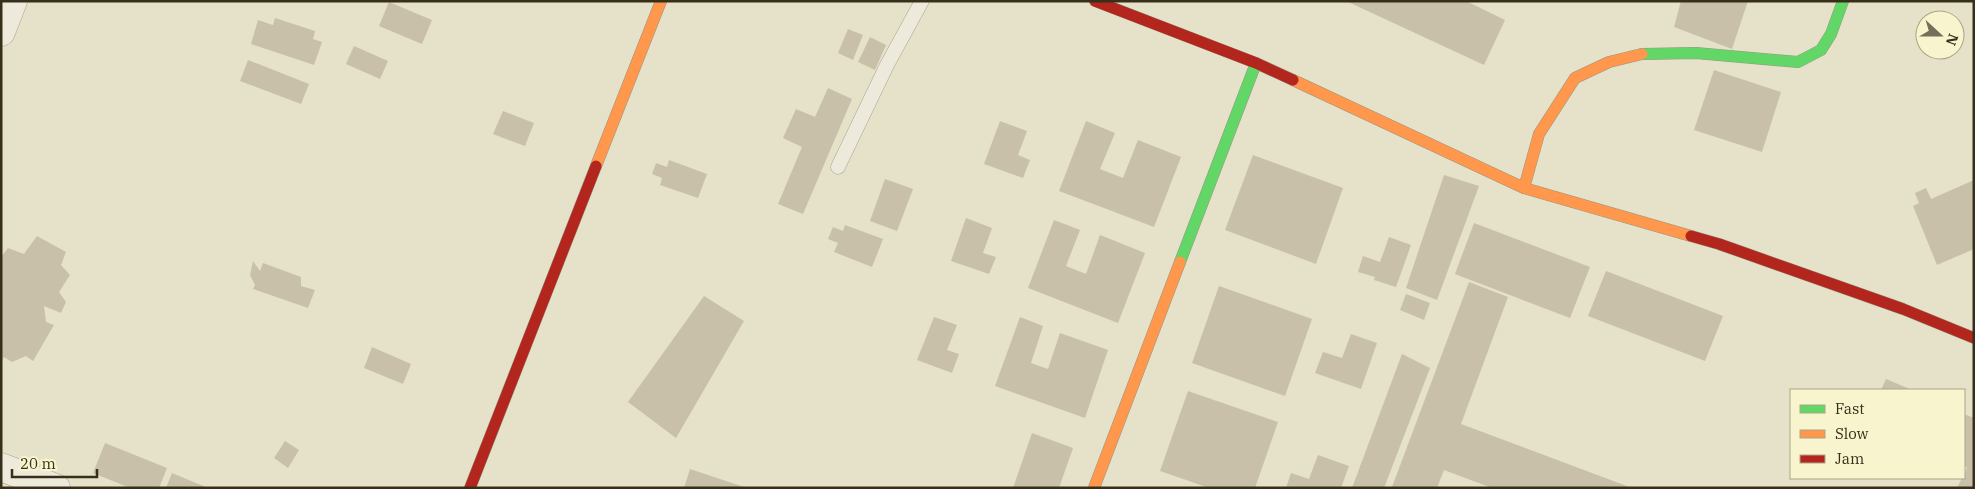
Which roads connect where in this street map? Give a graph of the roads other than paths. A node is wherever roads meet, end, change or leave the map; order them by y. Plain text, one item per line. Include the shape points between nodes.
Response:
1 (13, 1) edge
2 (661, 1) edge
3 (922, 1) edge
4 (1095, 1) edge
5 (1843, 1) edge
6 (1, 32) edge
7 (1256, 63) junction
8 (838, 167) dead end
9 (1524, 188) junction
10 (1974, 338) edge
11 (1, 467) edge
12 (56, 488) edge
13 (470, 488) edge
14 (1094, 488) edge

1 - 6 street
2 - 13 street
3 - 8 lane
4 - 7 street
5 - 9 street via 1831,34 1821,50 1798,62 1696,53 1648,54 1609,62 1575,78 1539,134
7 - 9 street
7 - 14 street
9 - 10 street via 1720,244 1903,309
11 - 12 street

